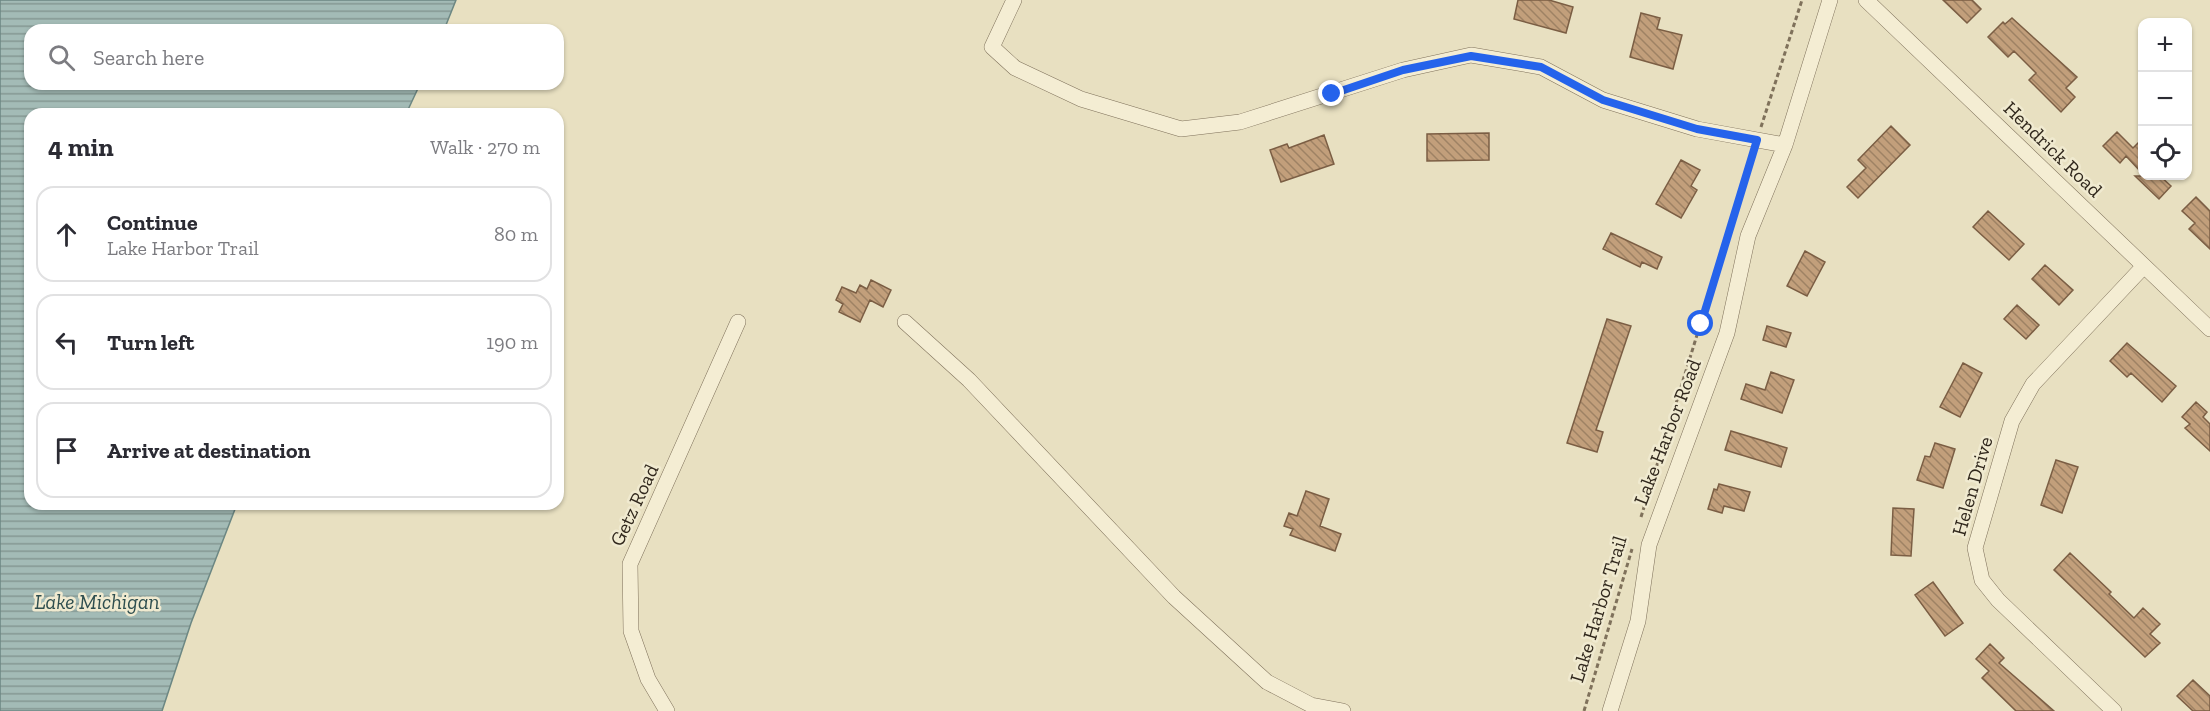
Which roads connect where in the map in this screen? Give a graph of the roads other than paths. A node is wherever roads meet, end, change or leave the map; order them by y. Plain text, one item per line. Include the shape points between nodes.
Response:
1 (1014, 0) edge
2 (1830, 0) edge
3 (1866, 0) edge
4 (1785, 146) junction
5 (2144, 266) junction
6 (738, 322) dead end
7 (905, 322) dead end
8 (2210, 329) edge
9 (667, 711) edge
10 (1343, 711) edge
11 (1610, 711) edge
12 (2115, 711) edge

1 - 4 street via 992,47 1015,68 1081,99 1181,129 1240,122 1403,70 1471,56 1541,67 1603,100 1697,129
2 - 4 street, Lake Harbor Road
3 - 5 street, Hendrick Road
4 - 11 street, Lake Harbor Road via 1748,236 1727,333 1652,534 1638,621
5 - 8 street, Hendrick Road
5 - 12 street, Helen Drive via 2032,384 2012,421 1975,548 1982,580 1998,600
6 - 9 street, Getz Road via 630,564 632,631 648,679
7 - 10 street via 969,380 1174,597 1267,682 1311,705

